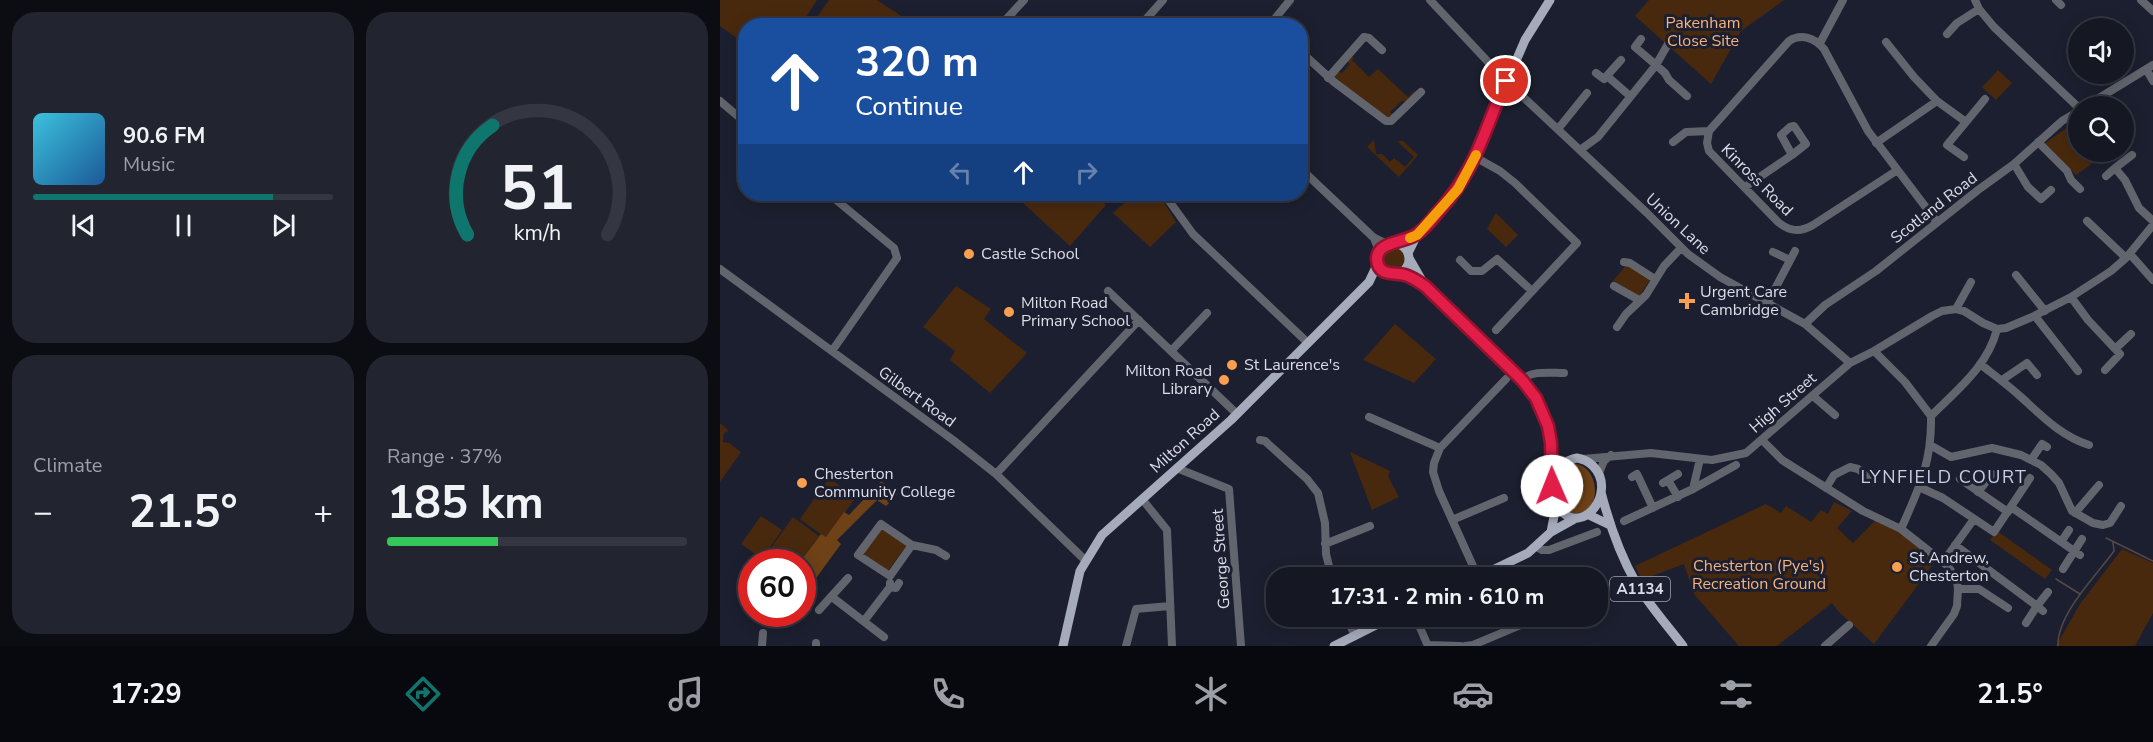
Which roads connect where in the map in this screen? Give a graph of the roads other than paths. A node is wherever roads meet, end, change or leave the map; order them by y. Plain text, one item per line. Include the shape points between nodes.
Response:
1 (1024, 0) edge
2 (1163, 0) edge
3 (1290, 0) edge
4 (1430, 0) edge
5 (1550, 0) edge
6 (1843, 0) edge
7 (1975, 0) edge
8 (1979, 9) junction
9 (1007, 18) edge
10 (1147, 18) edge
11 (1276, 18) edge
12 (1947, 34) dead end
13 (1641, 39) dead end
14 (1886, 42) dead end
15 (1820, 43) junction
16 (1668, 44) dead end
17 (1382, 50) dead end
18 (1308, 59) edge
19 (1621, 60) dead end
20 (1656, 64) junction
21 (2149, 67) edge
22 (1596, 74) dead end
23 (1607, 76) junction
24 (1328, 78) junction
25 (1506, 81) junction
26 (2153, 81) edge
27 (1421, 92) dead end
28 (1587, 93) dead end
29 (1630, 96) junction
30 (1687, 96) dead end
31 (2102, 96) edge
32 (1985, 99) dead end
33 (2068, 99) edge
34 (720, 101) edge
35 (1937, 101) junction
36 (738, 116) edge
37 (2068, 118) edge
38 (1966, 122) junction
39 (1558, 129) junction
40 (1709, 131) junction
41 (1673, 142) dead end
42 (2038, 142) junction
43 (1876, 143) junction
44 (1580, 150) junction
45 (1792, 155) dead end
46 (1475, 157) junction
47 (1964, 157) dead end
48 (2123, 162) edge
49 (2014, 164) junction
50 (2115, 168) junction
51 (1896, 171) junction
52 (1308, 176) edge
53 (2106, 176) dead end
54 (1745, 187) junction
55 (2080, 189) dead end
56 (2050, 190) dead end
57 (837, 201) edge
58 (1169, 201) edge
59 (2087, 221) dead end
60 (1937, 222) junction
61 (2153, 223) edge
62 (1417, 235) junction
63 (1374, 238) junction
64 (1392, 244) junction
65 (1681, 248) junction
66 (1379, 251) junction
67 (1795, 251) dead end
68 (1773, 252) dead end
69 (1409, 255) junction
70 (2128, 256) junction
71 (1460, 260) dead end
72 (1790, 260) junction
73 (1624, 262) dead end
74 (1378, 263) junction
75 (720, 269) edge
76 (1387, 274) junction
77 (1399, 274) junction
78 (2016, 275) dead end
79 (1655, 279) junction
80 (2153, 280) edge
81 (1369, 282) junction
82 (1971, 282) dead end
83 (1425, 286) junction
84 (1614, 286) dead end
85 (1108, 291) dead end
86 (1532, 291) junction
87 (2071, 297) junction
88 (1639, 300) junction
89 (1768, 302) junction
90 (1956, 309) junction
91 (2045, 310) junction
92 (1207, 313) dead end
93 (2035, 316) junction
94 (1139, 320) junction
95 (1805, 324) junction
96 (1617, 327) dead end
97 (1997, 329) junction
98 (1496, 330) dead end
99 (2131, 334) dead end
100 (1308, 343) junction
101 (2116, 348) junction
102 (832, 351) junction
103 (1171, 351) junction
104 (1874, 351) junction
105 (1850, 363) junction
106 (1980, 364) junction
107 (2105, 370) dead end
108 (2078, 371) dead end
109 (1564, 373) dead end
110 (2037, 375) dead end
111 (1506, 379) dead end
112 (1522, 380) junction
113 (2002, 380) junction
114 (1813, 396) junction
115 (1237, 414) junction
116 (1835, 415) dead end
117 (1931, 416) junction
118 (1369, 417) dead end
119 (1260, 440) dead end
120 (1762, 440) junction
121 (1551, 443) junction
122 (1930, 445) junction
123 (2089, 445) dead end
124 (2047, 447) dead end
125 (1440, 448) junction
126 (1611, 455) junction
127 (1583, 459) junction
128 (1700, 459) junction
129 (1569, 460) junction
130 (2031, 460) junction
131 (1736, 465) dead end
132 (1179, 469) junction
133 (1599, 473) junction
134 (996, 474) junction
135 (1678, 474) dead end
136 (1992, 474) dead end
137 (1553, 476) junction
138 (1632, 477) dead end
139 (2030, 478) dead end
140 (1960, 479) dead end
141 (1874, 482) dead end
142 (2099, 485) dead end
143 (1919, 487) junction
144 (1826, 488) junction
145 (1693, 489) junction
146 (1601, 492) junction
147 (1978, 492) junction
148 (1678, 496) junction
149 (1504, 498) dead end
150 (1142, 499) junction
151 (1556, 506) junction
152 (2121, 506) dead end
153 (1653, 508) junction
154 (2010, 509) junction
155 (2075, 513) junction
156 (1589, 515) junction
157 (1576, 518) junction
158 (1974, 519) junction
159 (1452, 520) junction
160 (1624, 521) dead end
161 (1610, 525) junction
162 (1370, 526) dead end
163 (1901, 529) junction
164 (2069, 530) dead end
165 (1551, 532) junction
166 (1597, 532) dead end
167 (2082, 539) dead end
168 (2061, 542) junction
169 (1325, 544) junction
170 (912, 545) junction
171 (1955, 545) junction
172 (1537, 547) junction
173 (2077, 553) junction
174 (946, 556) dead end
175 (1085, 560) junction
176 (1943, 562) junction
177 (1330, 567) edge
178 (1473, 567) edge
179 (1500, 567) edge
180 (2063, 569) dead end
181 (890, 576) junction
182 (848, 578) dead end
183 (899, 583) dead end
184 (890, 587) junction
185 (1958, 589) junction
186 (2048, 592) dead end
187 (832, 597) junction
188 (1170, 606) junction
189 (2008, 608) dead end
190 (2040, 608) junction
191 (819, 610) dead end
192 (864, 621) junction
193 (2026, 623) dead end
194 (1849, 625) dead end
195 (1351, 627) edge
196 (1373, 627) edge
197 (1420, 627) edge
198 (1516, 627) edge
199 (763, 633) dead end
200 (1355, 636) junction
201 (885, 637) dead end
202 (762, 646) edge
203 (1063, 646) edge
204 (1126, 646) edge
205 (1172, 646) edge
206 (1242, 646) edge
207 (1334, 646) edge
208 (1428, 646) edge
209 (1463, 646) edge
210 (1683, 646) edge
211 (1825, 646) edge
212 (1931, 646) edge

1 - 9 street
2 - 10 street
3 - 11 street
4 - 25 street, Union Lane
5 - 25 main road via 1524,40
6 - 15 street
7 - 8 street
8 - 12 street
8 - 33 street
13 - 20 street via 1632,50
14 - 35 street
15 - 40 street, Kinross Road via 1803,36 1789,41
15 - 43 street
16 - 20 street
17 - 24 street via 1364,37
18 - 24 street
19 - 23 street
20 - 29 street
20 - 30 street
21 - 26 street
21 - 31 street
22 - 23 street via 1604,80
23 - 29 street
24 - 27 street via 1387,122
25 - 39 street, Union Lane
25 - 46 main road
28 - 39 street
29 - 44 street via 1598,137
32 - 38 street
34 - 36 street
35 - 38 street
35 - 43 street
37 - 42 street, Scotland Road
38 - 47 street via 1947,145
39 - 44 street, Union Lane
40 - 41 street, Kinross Road via 1686,132
40 - 54 street, Kinross Road via 1709,151
42 - 49 street, Scotland Road
42 - 55 street
43 - 51 street
44 - 65 street, Union Lane
45 - 54 street
46 - 62 main road via 1458,189
46 - 86 street via 1500,171 1576,240
48 - 50 street
49 - 56 street via 2041,199
49 - 60 street, Scotland Road
50 - 53 street
50 - 61 street
51 - 54 street, Kinross Road via 1812,225 1794,231 1778,222
51 - 60 street
52 - 63 street
57 - 102 street via 894,249 897,258
58 - 100 street via 1192,234
59 - 70 street
60 - 95 street, Scotland Road
61 - 70 street
62 - 64 main road
62 - 69 main road
63 - 64 street
63 - 66 street
64 - 66 main road
64 - 69 main road via 1405,248
65 - 79 street
65 - 89 street, Union Lane via 1720,277
66 - 74 main road
67 - 72 street
68 - 72 street
69 - 77 main road via 1406,269
69 - 83 main road
70 - 80 street
70 - 87 street via 2111,272
71 - 86 street via 1471,271 1482,271 1497,259
72 - 89 street
73 - 79 street
74 - 76 main road
74 - 81 main road, Milton Road
75 - 102 street, Gilbert Road
76 - 77 main road
76 - 81 main road, Milton Road
77 - 83 main road
78 - 91 street
79 - 88 street
81 - 100 main road, Milton Road
82 - 90 street
83 - 112 main road
84 - 88 street
85 - 94 street
86 - 98 street
87 - 91 street
87 - 101 street
88 - 96 street
89 - 95 street, Union Lane
90 - 97 street
90 - 104 street, High Street via 1932,316
91 - 93 street
92 - 103 street
93 - 97 street
93 - 108 street
94 - 103 street
94 - 134 street
95 - 105 street, Union Lane
97 - 106 street
99 - 101 street
100 - 115 main road, Milton Road
101 - 107 street via 2120,354
102 - 134 street, Gilbert Road
103 - 115 street
104 - 105 street, High Street
104 - 117 street
105 - 114 street, High Street
106 - 113 street
106 - 117 street
109 - 112 street via 1527,374
110 - 113 street via 2027,363
111 - 125 street
112 - 121 main road via 1544,413
113 - 123 street via 2053,426
114 - 116 street
114 - 120 street, High Street
115 - 132 main road, Milton Road
117 - 122 street
118 - 125 street
119 - 169 street via 1318,493
120 - 128 street, High Street via 1746,453 1726,459
120 - 144 street via 1782,460
121 - 129 main road
121 - 137 main road
122 - 130 street via 1951,457 1992,448
122 - 143 street
124 - 130 street via 2043,444
125 - 159 street via 1433,472
126 - 127 street, High Street
126 - 128 street, High Street via 1651,453
126 - 133 street
127 - 129 main road
127 - 133 main road
128 - 145 street
129 - 137 main road
130 - 155 street via 2059,483
131 - 145 street
132 - 150 main road, Milton Road
132 - 206 street, George Street via 1229,489
133 - 146 main road
134 - 175 street, Gilbert Road
135 - 148 street via 1665,481
136 - 147 street
137 - 151 main road
138 - 153 street via 1637,474
139 - 154 street
140 - 147 street
141 - 144 street via 1854,466 1834,475
142 - 155 street
143 - 158 street
143 - 163 street
144 - 163 street
145 - 148 street
146 - 156 main road
146 - 161 main road, A1134
147 - 154 street
148 - 153 street
149 - 159 street
150 - 175 main road, Milton Road via 1107,529
150 - 188 street via 1167,530
151 - 157 main road
151 - 165 main road
152 - 155 street via 2110,523 2103,525
153 - 160 street
154 - 158 street via 1994,532
154 - 168 street
156 - 157 main road
156 - 161 main road
157 - 165 main road
158 - 171 street
159 - 178 street
161 - 210 main road, A1134 via 1635,582
162 - 169 street
163 - 176 street
164 - 168 street
165 - 172 main road
166 - 172 street via 1550,550
167 - 173 street
168 - 173 street
169 - 177 street
170 - 174 street
170 - 181 street
170 - 181 street via 881,524 858,555
171 - 176 street
171 - 190 street
172 - 179 main road
173 - 180 street
175 - 203 main road, Milton Road
176 - 185 street via 1952,571
181 - 184 street
182 - 187 street
183 - 184 street via 896,588
184 - 192 street
185 - 189 street via 1979,589
185 - 212 street via 1954,614
186 - 190 street
187 - 191 street
187 - 192 street
188 - 204 street via 1136,609
188 - 205 street
190 - 193 street
192 - 201 street
194 - 211 street
195 - 200 street
196 - 200 main road
197 - 208 street
198 - 209 street
199 - 202 street
200 - 207 main road
208 - 209 street

